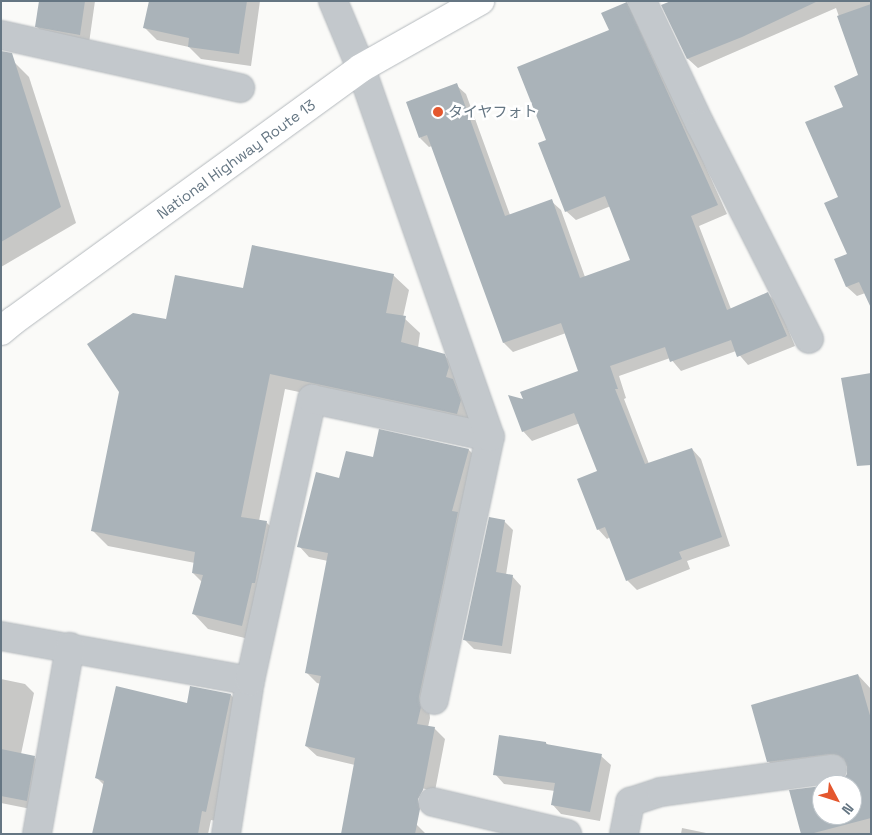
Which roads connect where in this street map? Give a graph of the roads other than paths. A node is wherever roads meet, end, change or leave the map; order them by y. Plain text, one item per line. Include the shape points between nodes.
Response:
1 (333, 1) edge
2 (480, 1) edge
3 (642, 1) edge
4 (1, 35) edge
5 (361, 68) junction
6 (240, 88) dead end
7 (1, 331) edge
8 (809, 339) dead end
9 (490, 437) junction
10 (1, 636) edge
11 (70, 647) junction
12 (250, 681) junction
13 (434, 700) dead end
14 (832, 769) dead end
15 (433, 802) dead end
16 (38, 834) edge
17 (226, 834) edge
18 (567, 834) edge
19 (624, 834) edge

1 - 5 street
2 - 5 highway, National Highway Route 13
3 - 8 street
4 - 6 street
5 - 7 highway, National Highway Route 13
5 - 9 street
9 - 12 street via 312,399
9 - 13 street
10 - 11 street
11 - 12 street
11 - 16 street
12 - 17 street
14 - 19 street via 661,792 630,802
15 - 18 street

